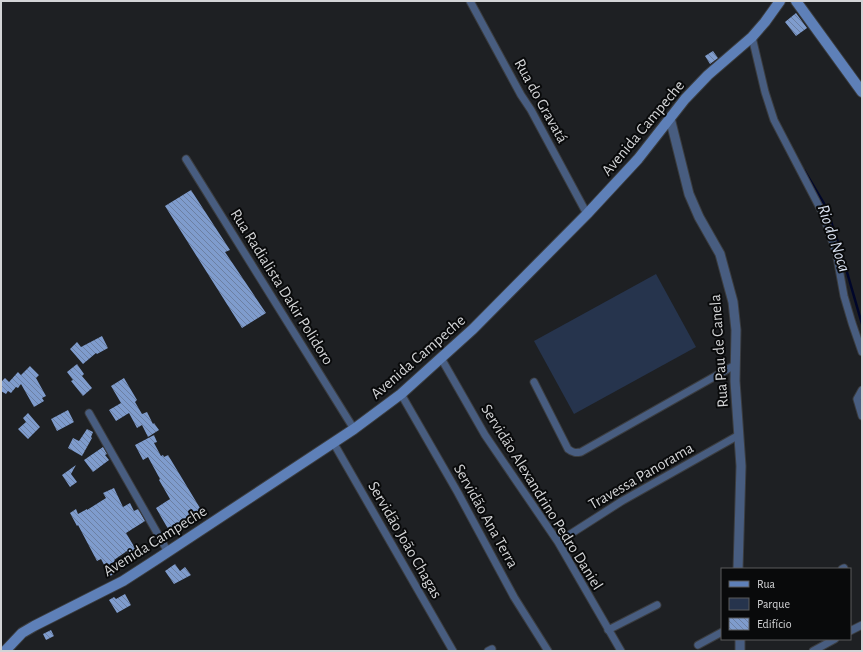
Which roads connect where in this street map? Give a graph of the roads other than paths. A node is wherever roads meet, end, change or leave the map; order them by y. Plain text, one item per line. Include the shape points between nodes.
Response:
1 (470, 1) edge
2 (780, 1) edge
3 (796, 1) edge
4 (752, 37) junction
5 (862, 92) edge
6 (670, 118) junction
7 (186, 159) dead end
8 (587, 214) junction
9 (862, 352) edge
10 (441, 358) junction
11 (735, 365) junction
12 (534, 382) dead end
13 (862, 390) edge
14 (401, 394) junction
15 (89, 413) dead end
16 (862, 416) edge
17 (354, 429) junction
18 (739, 435) junction
19 (333, 442) junction
20 (558, 542) junction
21 (168, 552) junction
22 (738, 568) edge
23 (657, 605) dead end
24 (862, 625) edge
25 (608, 630) junction
26 (851, 630) edge
27 (721, 633) edge
28 (740, 640) edge
29 (833, 640) edge
30 (698, 645) dead end
31 (5, 651) edge
32 (453, 651) edge
33 (548, 651) edge
34 (621, 651) edge
35 (740, 651) edge
36 (813, 651) edge

1 - 8 street, Rua do Gravatá
2 - 4 main road, Avenida Campeche
3 - 5 main road
4 - 6 main road, Avenida Campeche via 708,75
4 - 9 street via 774,120 829,229 844,296
6 - 8 main road, Avenida Campeche via 633,164
6 - 11 street, Rua Pau de Canela via 689,194 720,254 731,289 735,315
7 - 17 street, Rua Radialista Dakir Polidoro
8 - 10 main road, Avenida Campeche
10 - 14 main road, Avenida Campeche
10 - 20 street, Servidão Alexandrino Pedro Daniel via 496,454
11 - 12 street via 577,453 568,450
11 - 18 street, Rua Pau de Canela
13 - 16 street via 857,399
14 - 17 main road, Avenida Campeche
14 - 33 street, Servidão Ana Terra via 514,597
15 - 21 street
17 - 19 main road, Avenida Campeche
18 - 20 street, Travessa Panorama via 622,501
18 - 22 street, Rua Pau de Canela via 741,484
19 - 21 main road, Avenida Campeche
19 - 32 street, Servidão João Chagas
20 - 25 street, Servidão Alexandrino Pedro Daniel
21 - 31 main road, Avenida Campeche via 123,581 22,633
23 - 25 street
24 - 26 street
25 - 34 street, Servidão Alexandrino Pedro Daniel
27 - 30 street
28 - 35 street
29 - 36 street

